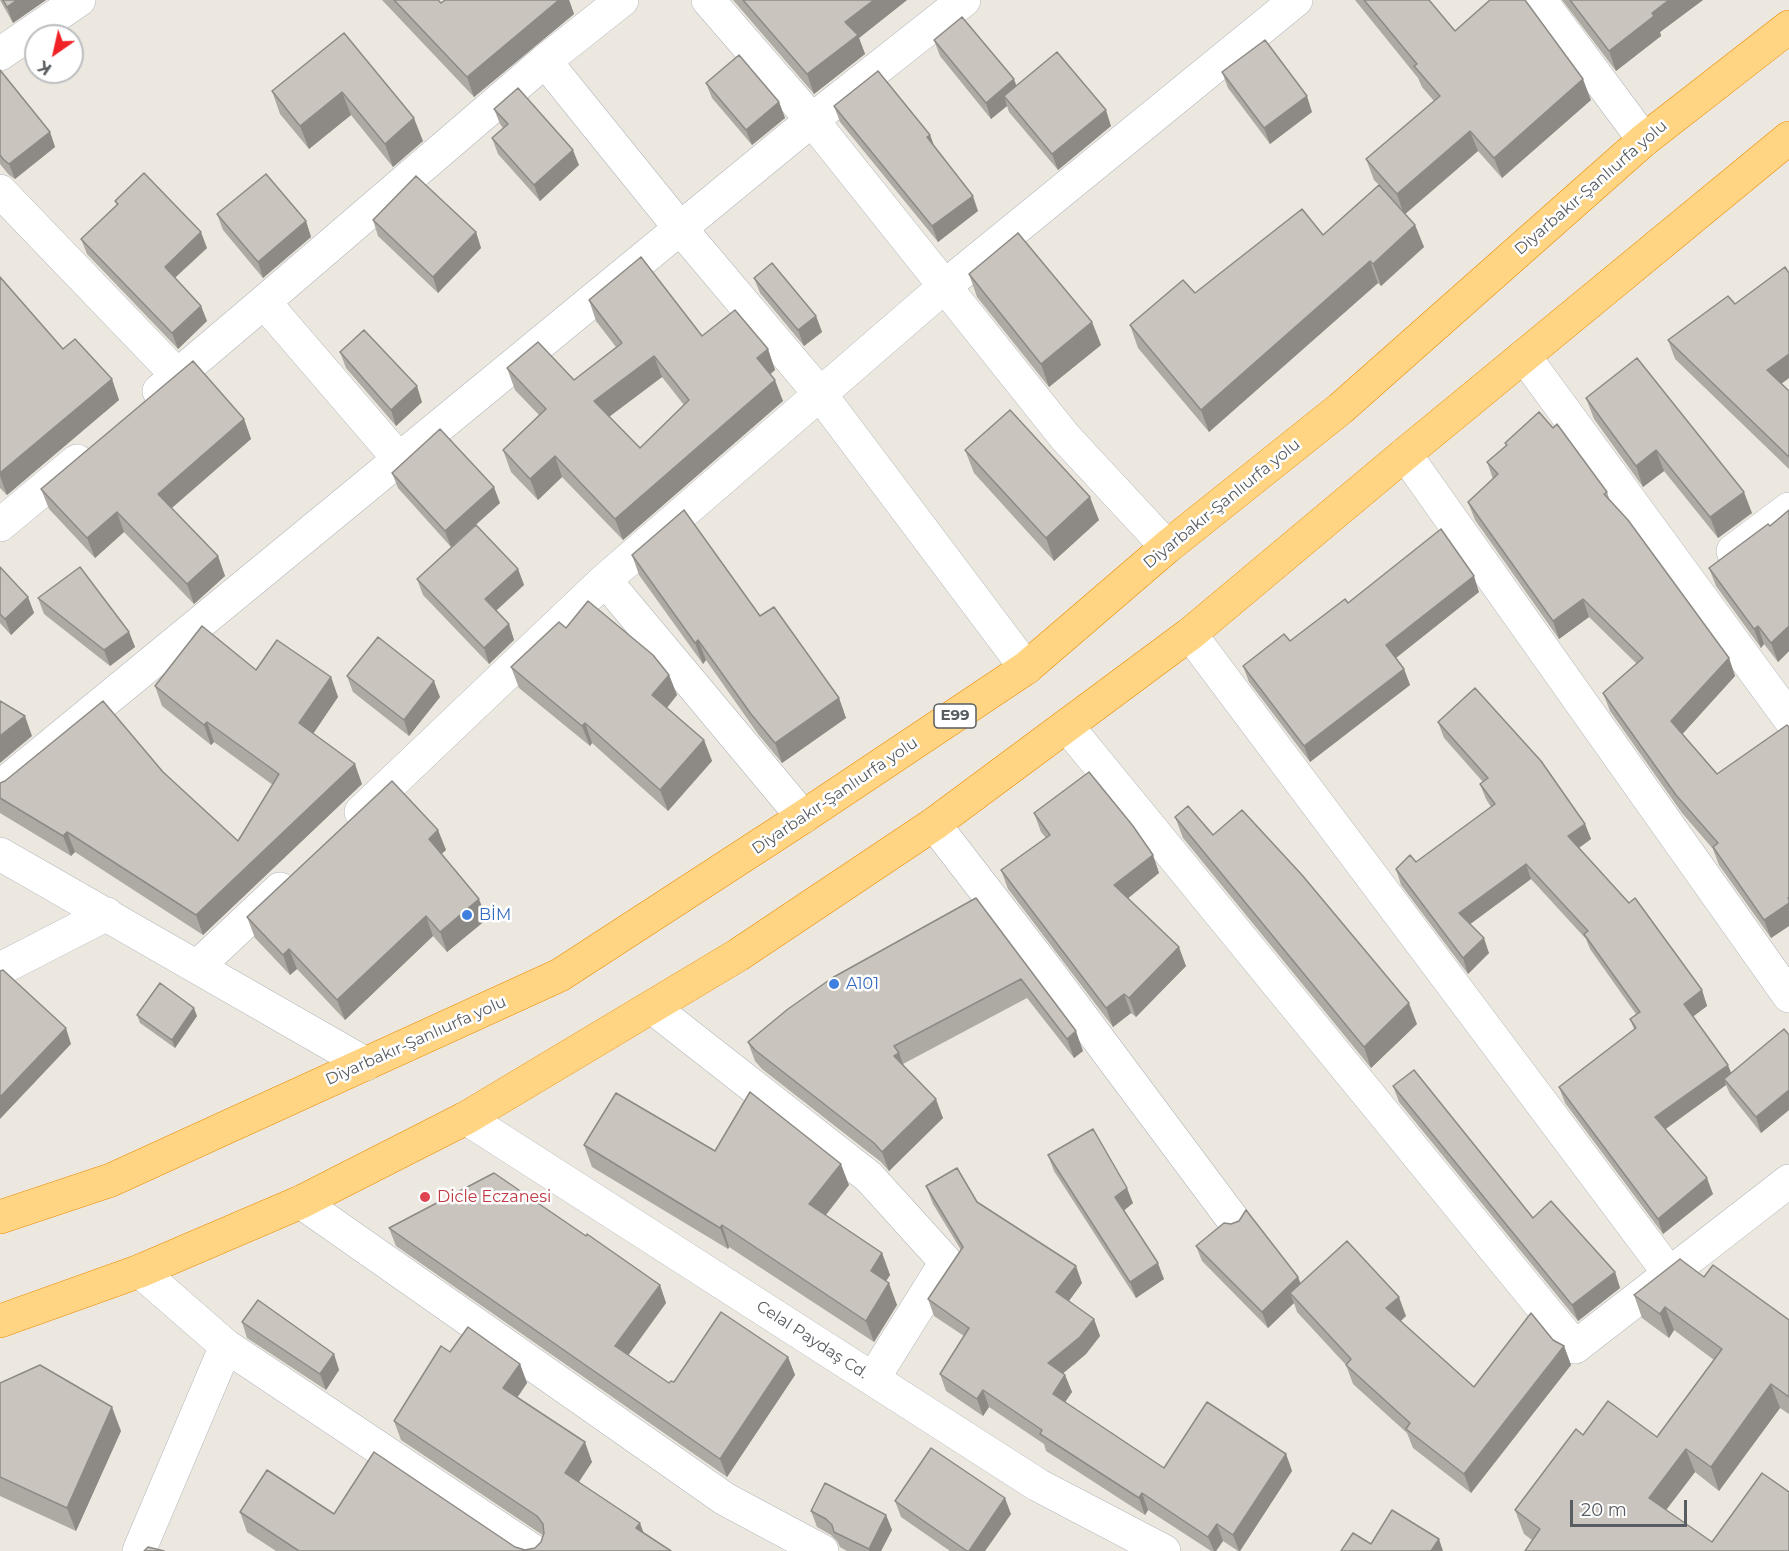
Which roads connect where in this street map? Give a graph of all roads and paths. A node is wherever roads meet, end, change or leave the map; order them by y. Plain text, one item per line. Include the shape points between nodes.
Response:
1 (79, 0) edge
2 (622, 0) edge
3 (708, 0) edge
4 (964, 0) edge
5 (1296, 0) edge
6 (1540, 0) edge
7 (1789, 27) edge
8 (0, 54) edge
9 (545, 62) junction
10 (812, 120) junction
11 (1789, 138) edge
12 (1644, 140) junction
13 (0, 191) edge
14 (680, 228) junction
15 (945, 286) junction
16 (264, 302) junction
17 (1524, 356) junction
18 (177, 375) junction
19 (820, 394) junction
20 (133, 413) edge
21 (98, 443) edge
22 (1405, 454) junction
23 (399, 459) junction
24 (1789, 509) edge
25 (0, 525) edge
26 (1167, 547) junction
27 (605, 580) junction
28 (1690, 582) junction
29 (1190, 634) junction
30 (1026, 668) junction
31 (1789, 718) edge
32 (1067, 726) junction
33 (0, 787) edge
34 (803, 818) junction
35 (934, 824) junction
36 (337, 835) edge
37 (0, 854) edge
38 (302, 867) edge
39 (107, 915) junction
40 (198, 966) junction
41 (0, 969) edge
42 (1789, 996) edge
43 (652, 1007) junction
44 (366, 1064) junction
45 (466, 1118) junction
46 (1786, 1190) edge
47 (301, 1202) junction
48 (0, 1217) edge
49 (1234, 1221) edge
50 (140, 1271) junction
51 (1670, 1273) junction
52 (0, 1321) edge
53 (226, 1346) junction
54 (873, 1379) junction
55 (139, 1551) edge
56 (533, 1551) edge
57 (822, 1551) edge
58 (1164, 1551) edge

1 - 8 street
2 - 9 street
3 - 10 street
4 - 10 street
5 - 15 street
6 - 12 street
7 - 12 highway, Diyarbakır-Şanlıurfa yolu / E99
9 - 14 street
9 - 16 street
10 - 14 street
10 - 15 street
11 - 17 highway
12 - 26 highway, Diyarbakır-Şanlıurfa yolu / E99 via 1340,409
13 - 18 street
14 - 19 street
14 - 23 street
15 - 19 street
15 - 26 street via 1065,437
16 - 18 street
16 - 23 street
17 - 22 highway
17 - 28 street
18 - 20 street
19 - 27 street
19 - 30 street
21 - 25 street
22 - 29 highway
22 - 42 street
23 - 33 street
24 - 28 street
26 - 30 highway, Diyarbakır-Şanlıurfa yolu / E99
27 - 34 street
27 - 36 street
28 - 31 street
29 - 32 highway
29 - 51 street
30 - 34 highway, Diyarbakır-Şanlıurfa yolu / E99
32 - 35 highway
32 - 51 street via 1575,1347
34 - 44 highway, Diyarbakır-Şanlıurfa yolu / E99 via 561,975
35 - 43 highway via 738,955
35 - 49 street
37 - 39 street
38 - 40 street
39 - 40 street
39 - 41 street
40 - 44 street
43 - 45 highway
43 - 54 street via 869,1177 946,1262
44 - 48 highway, Diyarbakır-Şanlıurfa yolu / E99 via 111,1180
45 - 47 highway
45 - 54 street, Celal Paydaş Cd.
46 - 51 street
47 - 50 highway
47 - 57 street via 725,1499
50 - 52 highway
50 - 53 street
53 - 55 street
53 - 56 street
54 - 58 street, Celal Paydaş Cd. via 1038,1485

